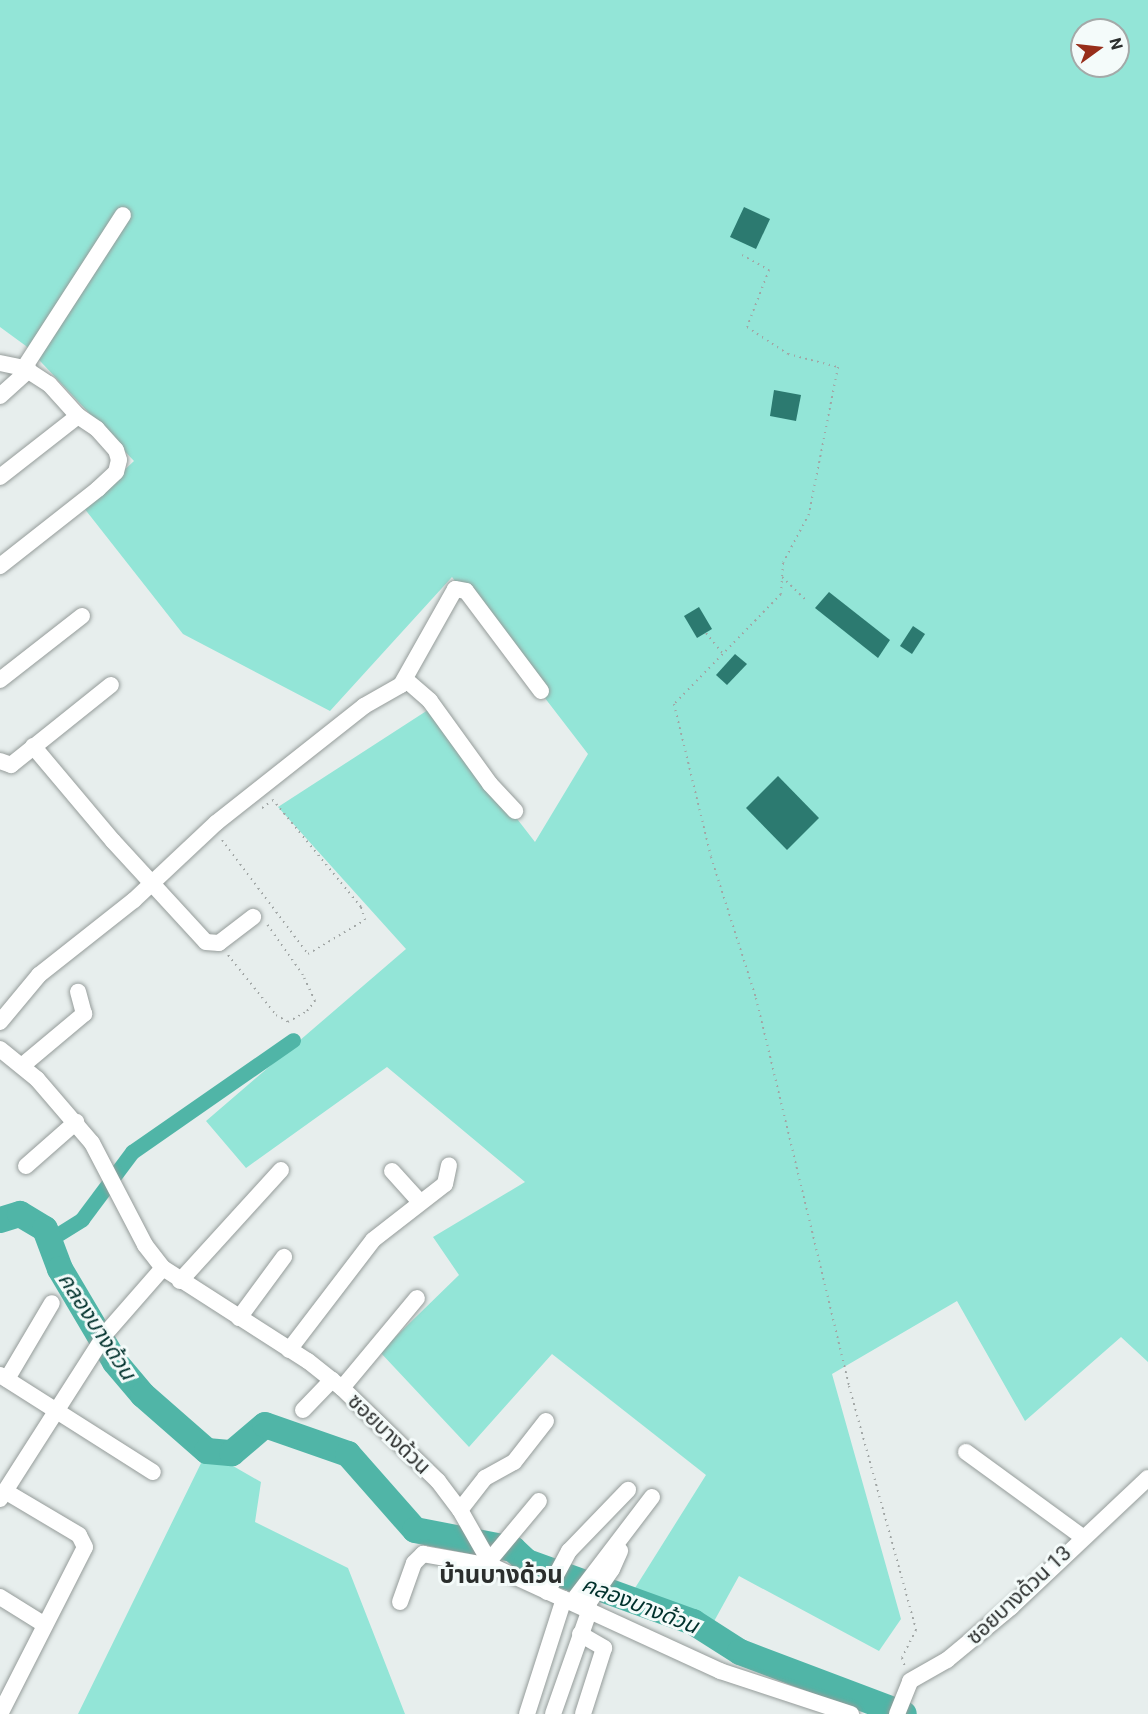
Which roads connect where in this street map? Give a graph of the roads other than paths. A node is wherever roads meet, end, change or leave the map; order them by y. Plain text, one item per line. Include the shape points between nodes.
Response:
1 (123, 215) dead end
2 (0, 363) edge
3 (27, 369) junction
4 (0, 396) edge
5 (78, 416) junction
6 (0, 477) edge
7 (0, 566) edge
8 (82, 616) dead end
9 (405, 679) junction
10 (0, 680) edge
11 (111, 686) dead end
12 (541, 691) dead end
13 (33, 746) junction
14 (0, 761) edge
15 (515, 811) dead end
16 (151, 882) junction
17 (253, 917) road end
18 (78, 992) dead end
19 (0, 1022) edge
20 (0, 1049) edge
21 (23, 1065) junction
22 (76, 1122) junction
23 (449, 1165) dead end
24 (26, 1166) dead end
25 (281, 1170) dead end
26 (392, 1171) dead end
27 (419, 1201) junction
28 (284, 1257) dead end
29 (163, 1268) junction
30 (180, 1281) junction
31 (417, 1298) dead end
32 (52, 1303) dead end
33 (239, 1318) junction
34 (289, 1350) junction
35 (3, 1377) edge
36 (337, 1384) junction
37 (303, 1410) dead end
38 (56, 1411) junction
39 (546, 1421) dead end
40 (966, 1452) dead end
41 (153, 1472) dead end
42 (1148, 1478) edge
43 (4, 1487) edge
44 (628, 1490) dead end
45 (652, 1497) dead end
46 (538, 1501) dead end
47 (463, 1515) junction
48 (1081, 1536) junction
49 (620, 1551) dead end
50 (494, 1554) junction
51 (553, 1580) junction
52 (585, 1595) junction
53 (0, 1597) edge
54 (400, 1602) dead end
55 (45, 1625) junction
56 (580, 1634) junction
57 (806, 1708) edge
58 (1, 1710) edge
59 (899, 1711) edge
60 (527, 1714) edge
61 (553, 1714) edge
62 (583, 1714) edge
63 (851, 1714) edge

1 - 3 street
2 - 3 street
3 - 4 street
3 - 5 street via 49,384
5 - 6 street
5 - 7 street via 116,450 116,472
8 - 10 street
9 - 12 street via 445,601 459,588
9 - 15 street via 430,701 490,784
9 - 16 street via 396,689 364,706 216,823
11 - 13 street
13 - 14 street via 11,765
13 - 16 street
16 - 17 street via 206,942 219,944
16 - 19 street via 39,975
18 - 21 street via 84,1014
20 - 21 street, ซอยบางด้วน
21 - 22 street, ซอยบางด้วน
22 - 24 street
22 - 29 street, ซอยบางด้วน via 105,1164 145,1245
23 - 27 street via 445,1184
25 - 30 street
26 - 27 street
27 - 34 street via 373,1240
28 - 33 street
29 - 30 street, ซอยบางด้วน
29 - 38 street via 106,1333
30 - 33 street, ซอยบางด้วน
31 - 36 street
32 - 35 street
33 - 34 street, ซอยบางด้วน
34 - 36 street, ซอยบางด้วน
35 - 38 street
36 - 37 street
36 - 47 street, ซอยบางด้วน via 438,1482
38 - 41 street
38 - 43 street
39 - 47 street via 514,1462 485,1478
40 - 48 street
42 - 48 street, ซอยบางด้วน 13
43 - 55 street via 79,1535 85,1546
44 - 51 street
45 - 52 street
46 - 50 street
47 - 50 street, ซอยบางด้วน
48 - 59 street, ซอยบางด้วน 13 via 1002,1614 947,1660 910,1682
49 - 52 street
50 - 51 street
50 - 54 street via 423,1554 414,1563
51 - 52 street
52 - 56 street
52 - 57 street via 720,1671
52 - 60 street
53 - 55 street
55 - 58 street
56 - 61 street
56 - 62 street via 604,1648
57 - 63 street

